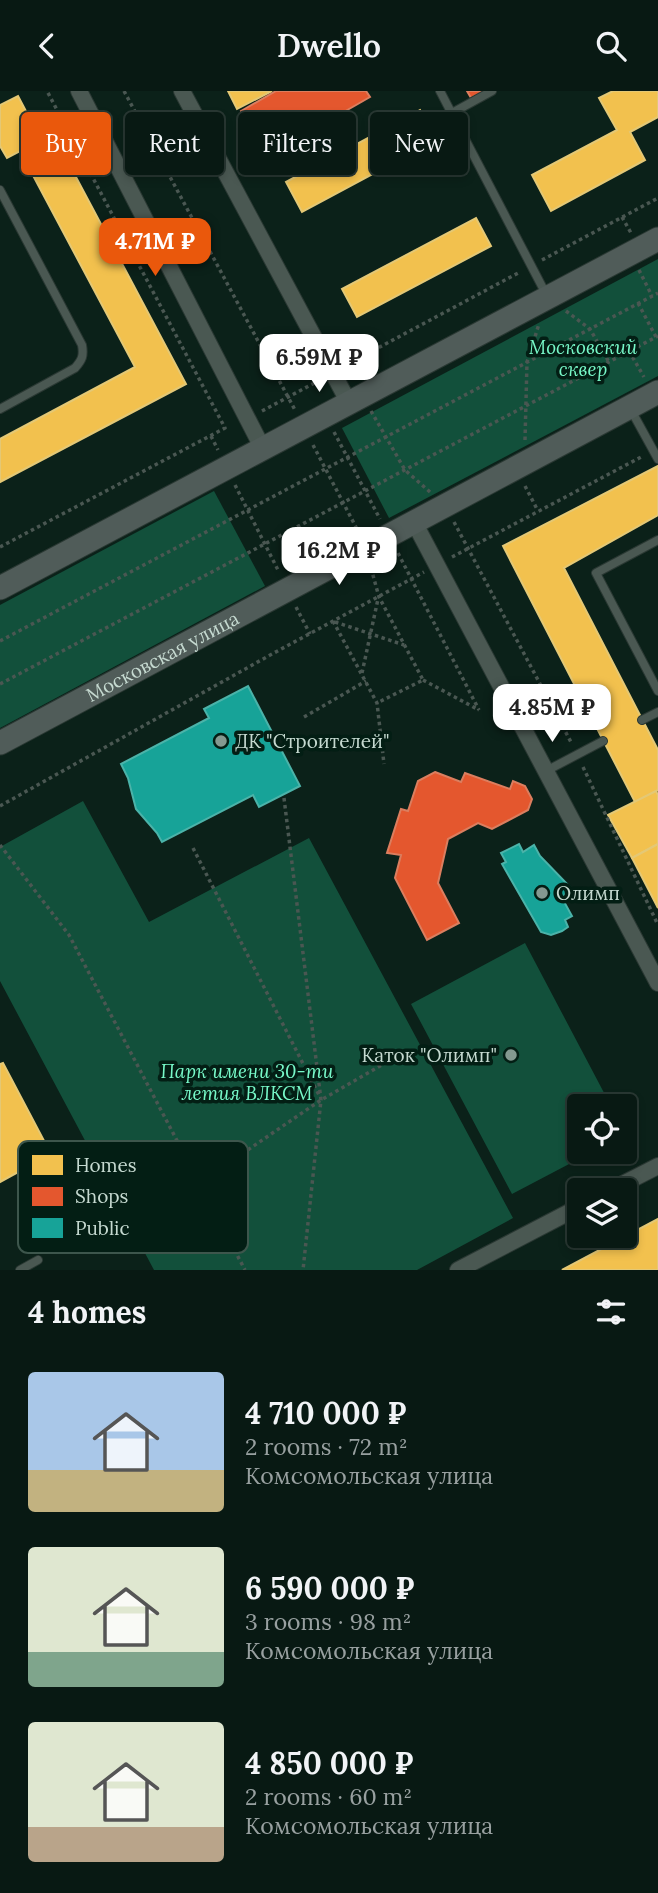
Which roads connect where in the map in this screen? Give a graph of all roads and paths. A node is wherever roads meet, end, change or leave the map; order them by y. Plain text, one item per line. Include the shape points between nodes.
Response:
1 (47, 91) edge
2 (79, 91) edge
3 (124, 91) edge
4 (182, 91) edge
5 (440, 91) edge
6 (492, 91) edge
7 (451, 112) edge
8 (454, 112) edge
9 (468, 144) edge
10 (0, 190) edge
11 (658, 198) edge
12 (658, 239) edge
13 (531, 266) junction
14 (658, 293) edge
15 (548, 298) junction
16 (638, 303) junction
17 (590, 329) junction
18 (657, 336) edge
19 (527, 362) junction
20 (609, 362) junction
21 (346, 365) junction
22 (332, 374) junction
23 (658, 392) edge
24 (288, 397) junction
25 (356, 399) junction
26 (525, 406) junction
27 (630, 407) junction
28 (0, 409) edge
29 (247, 418) junction
30 (304, 427) junction
31 (225, 428) junction
32 (211, 436) junction
33 (385, 437) junction
34 (263, 449) junction
35 (656, 454) edge
36 (524, 464) junction
37 (227, 468) junction
38 (326, 469) junction
39 (405, 470) junction
40 (343, 503) junction
41 (445, 506) junction
42 (248, 510) junction
43 (538, 511) junction
44 (414, 522) junction
45 (658, 540) edge
46 (265, 544) junction
47 (0, 547) edge
48 (366, 548) junction
49 (468, 549) junction
50 (437, 565) junction
51 (0, 588) edge
52 (288, 589) junction
53 (379, 597) junction
54 (333, 621) junction
55 (310, 633) junction
56 (370, 634) junction
57 (0, 641) edge
58 (405, 646) junction
59 (362, 674) junction
60 (423, 680) junction
61 (366, 681) junction
62 (0, 684) edge
63 (658, 691) edge
64 (377, 703) junction
65 (479, 710) dead end
66 (658, 712) edge
67 (304, 717) dead end
68 (642, 720) dead end
69 (603, 741) dead end
70 (0, 743) edge
71 (577, 755) junction
72 (384, 764) dead end
73 (546, 771) junction
74 (284, 798) dead end
75 (0, 806) edge
76 (0, 845) edge
77 (194, 848) dead end
78 (658, 925) edge
79 (658, 983) edge
80 (394, 1058) dead end
81 (321, 1100) junction
82 (176, 1141) edge
83 (248, 1150) edge
84 (658, 1166) edge
85 (634, 1178) edge
86 (567, 1213) edge
87 (237, 1253) edge
88 (38, 1260) dead end
89 (20, 1270) edge
90 (246, 1270) edge
91 (303, 1270) edge
92 (458, 1270) edge

1 - 31 path
2 - 29 street
3 - 24 path
4 - 22 street
5 - 7 lane
6 - 8 lane
9 - 13 lane
10 - 28 lane via 83,353 75,368
11 - 13 path
12 - 15 main road
13 - 15 lane
13 - 21 path
14 - 16 path
15 - 17 path
15 - 19 path
15 - 25 main road
16 - 17 path
16 - 18 path
17 - 19 path
17 - 20 path
18 - 20 path
19 - 26 path
19 - 33 path
20 - 26 path
21 - 22 path
21 - 25 path
22 - 24 path
22 - 25 street
23 - 27 main road, Московская улица
24 - 29 path
24 - 30 path
25 - 30 main road
25 - 33 path
26 - 36 path
26 - 39 path
27 - 35 lane
27 - 36 main road, Московская улица
29 - 31 path
29 - 34 street
30 - 34 main road
30 - 38 path
31 - 32 path
32 - 37 path
32 - 47 path
33 - 38 path
33 - 39 path
34 - 37 main road
35 - 43 path
36 - 41 main road, Московская улица
36 - 43 path via 523,482
37 - 42 path
37 - 51 main road
38 - 40 path
38 - 42 path
39 - 40 path
39 - 41 path
40 - 46 path
40 - 48 path
41 - 44 main road, Московская улица
41 - 49 path
42 - 46 path
42 - 57 path
43 - 49 path
44 - 48 main road, Московская улица
44 - 50 street
45 - 63 lane via 596,573
46 - 52 path
46 - 62 path
48 - 52 main road, Московская улица
48 - 53 path
49 - 50 path
49 - 71 path
50 - 53 path
50 - 73 street
52 - 55 path
52 - 70 main road, Московская улица
53 - 54 path
53 - 56 path
53 - 58 path
54 - 55 path
54 - 56 path
54 - 59 path
55 - 75 path
56 - 58 path
56 - 59 path
58 - 60 path
59 - 61 path
60 - 64 path
60 - 65 path
61 - 64 path
61 - 67 path
64 - 72 path
66 - 68 lane
69 - 71 lane
71 - 73 lane
71 - 78 path
73 - 79 street
74 - 81 path
76 - 82 path via 69,936
77 - 81 path
80 - 81 path
81 - 83 path
81 - 91 path
84 - 85 street
86 - 92 street
87 - 90 path
88 - 89 lane

